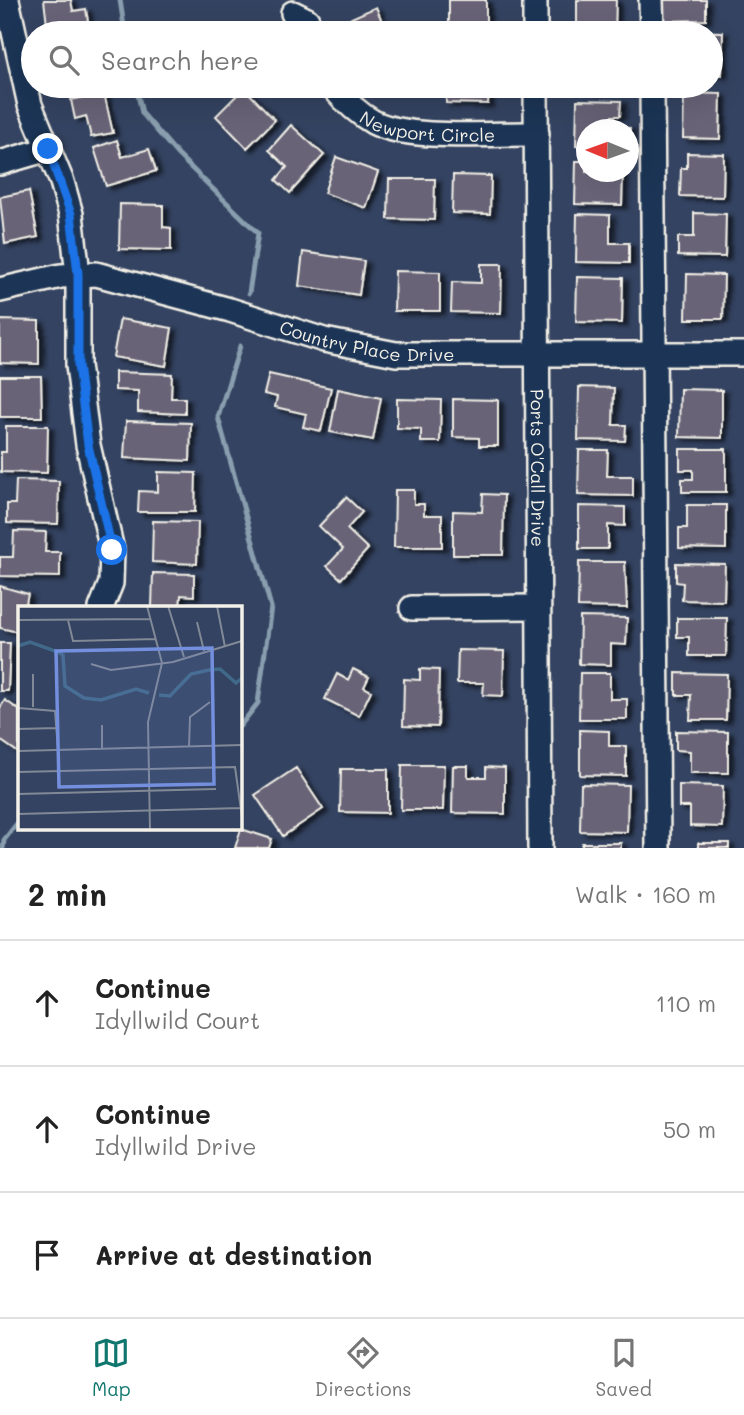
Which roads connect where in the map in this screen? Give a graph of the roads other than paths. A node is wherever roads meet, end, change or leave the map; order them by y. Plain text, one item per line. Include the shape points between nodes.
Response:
1 (7, 0) edge
2 (535, 0) edge
3 (651, 0) edge
4 (293, 12) dead end
5 (307, 21) edge
6 (535, 21) edge
7 (652, 21) edge
8 (7, 42) edge
9 (21, 80) edge
10 (27, 98) edge
11 (343, 98) edge
12 (536, 98) edge
13 (652, 98) edge
14 (537, 134) junction
15 (48, 149) junction
16 (0, 163) edge
17 (78, 274) junction
18 (0, 290) edge
19 (654, 354) junction
20 (744, 354) edge
21 (536, 355) junction
22 (102, 606) edge
23 (538, 607) junction
24 (412, 608) dead end
25 (540, 848) edge
26 (658, 848) edge

1 - 8 street
2 - 6 street
3 - 7 street
4 - 5 street
8 - 9 street
10 - 15 street
11 - 14 street, Newport Circle via 375,122 407,132
12 - 14 street, Ports O'Call Drive
13 - 19 street
14 - 21 street, Ports O'Call Drive
15 - 16 street
15 - 17 street via 71,214
17 - 18 street, Country Place Drive
17 - 21 street, Country Place Drive via 96,274 217,306 359,349 440,356
17 - 22 street via 78,365 88,445 112,550 111,583
19 - 20 street, Country Place Drive
19 - 21 street, Country Place Drive
19 - 26 street
21 - 23 street, Ports O'Call Drive
23 - 24 street
23 - 25 street, Ports O'Call Drive

